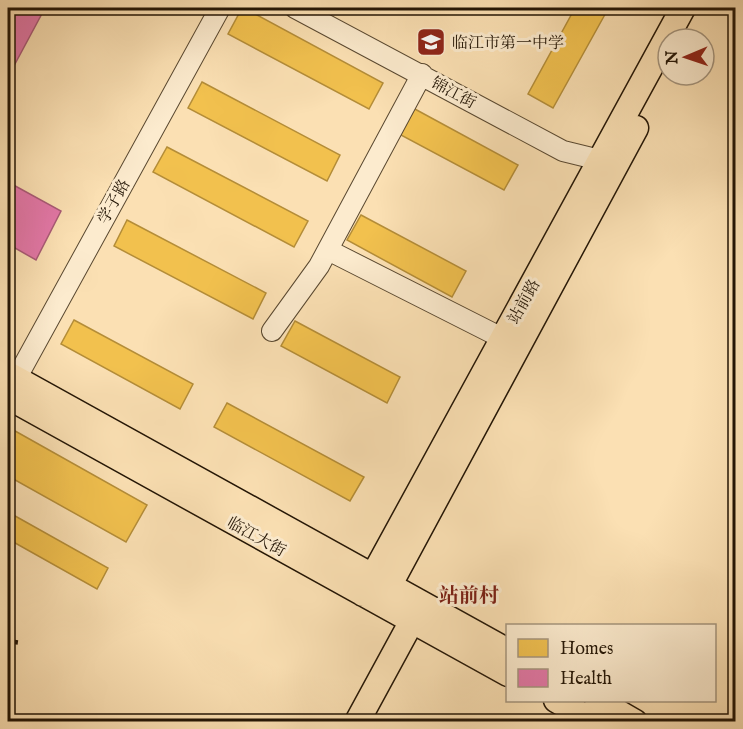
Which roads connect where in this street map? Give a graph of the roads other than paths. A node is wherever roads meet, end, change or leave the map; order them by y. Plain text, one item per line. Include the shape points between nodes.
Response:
1 (220, 8) edge
2 (295, 8) edge
3 (683, 8) edge
4 (701, 8) edge
5 (691, 27) edge
6 (422, 75) junction
7 (656, 87) edge
8 (608, 162) junction
9 (328, 250) junction
10 (272, 331) dead end
11 (502, 338) junction
12 (10, 386) edge
13 (376, 590) junction
14 (424, 616) junction
15 (506, 651) edge
16 (506, 673) edge
17 (559, 702) edge
18 (600, 702) edge
19 (357, 722) edge
20 (374, 722) edge
21 (594, 722) edge
22 (635, 722) edge

1 - 12 street, 学子路
2 - 6 street, 锦江街
3 - 8 main road, 站前路
4 - 5 main road
6 - 8 street, 锦江街 via 563,151
6 - 9 street
7 - 8 main road, 站前路
8 - 11 main road, 站前路
8 - 13 main road, 站前路
9 - 10 street
9 - 11 street
11 - 13 main road, 站前路
12 - 13 main road, 临江大街
13 - 14 main road, 临江大街
14 - 15 main road, 临江大街
14 - 16 main road, 临江大街
14 - 19 main road
14 - 20 main road
17 - 21 main road
18 - 22 main road

